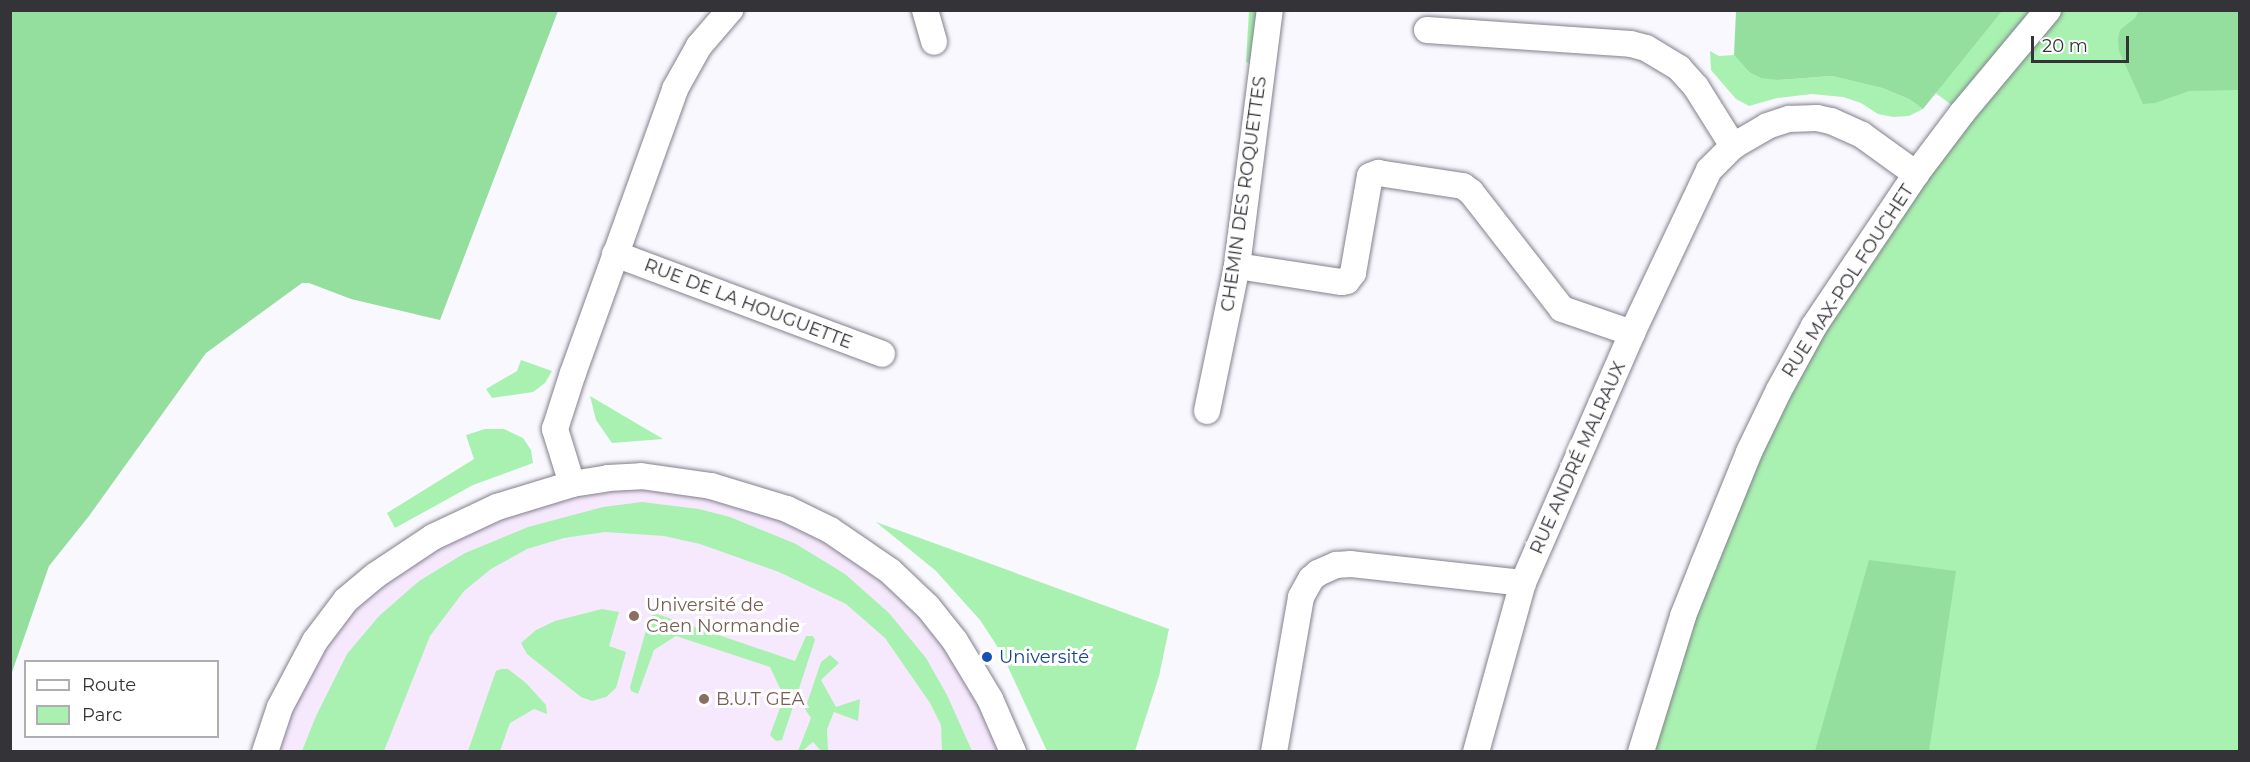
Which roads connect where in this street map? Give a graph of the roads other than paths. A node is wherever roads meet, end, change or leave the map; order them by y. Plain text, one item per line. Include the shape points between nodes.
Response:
1 (730, 10) edge
2 (925, 10) edge
3 (1270, 10) edge
4 (2048, 10) edge
5 (1427, 30) dead end
6 (934, 42) dead end
7 (1733, 146) junction
8 (1916, 174) junction
9 (615, 254) junction
10 (1237, 266) junction
11 (1632, 333) junction
12 (882, 354) dead end
13 (1207, 411) dead end
14 (572, 484) junction
15 (1523, 583) junction
16 (265, 752) edge
17 (1014, 752) edge
18 (1274, 752) edge
19 (1476, 752) edge
20 (1641, 752) edge

1 - 9 street via 686,65
2 - 6 street
3 - 10 street, CHEMIN DES ROQUETTES
4 - 8 street, RUE MAX-POL FOUCHET
5 - 7 street via 1646,48 1679,68 1696,87
7 - 8 street, RUE ANDRÉ MALRAUX via 1767,126 1817,118 1855,132
7 - 11 street, RUE ANDRÉ MALRAUX via 1709,170 1698,188
8 - 20 street, RUE MAX-POL FOUCHET via 1814,326 1749,452 1683,616
9 - 12 street, RUE DE LA HOUGUETTE
9 - 14 street via 555,429
10 - 11 street via 1342,282 1351,278 1370,176 1378,173 1463,186 1562,309
10 - 13 street, CHEMIN DES ROQUETTES
11 - 15 street, RUE ANDRÉ MALRAUX
14 - 16 street via 512,501 453,526 396,561 346,600 327,622 296,673
14 - 17 street via 641,476 711,486 779,506 830,530 890,571 941,622 990,699
15 - 18 street via 1351,564 1318,573 1301,597
15 - 19 street, RUE ANDRÉ MALRAUX

